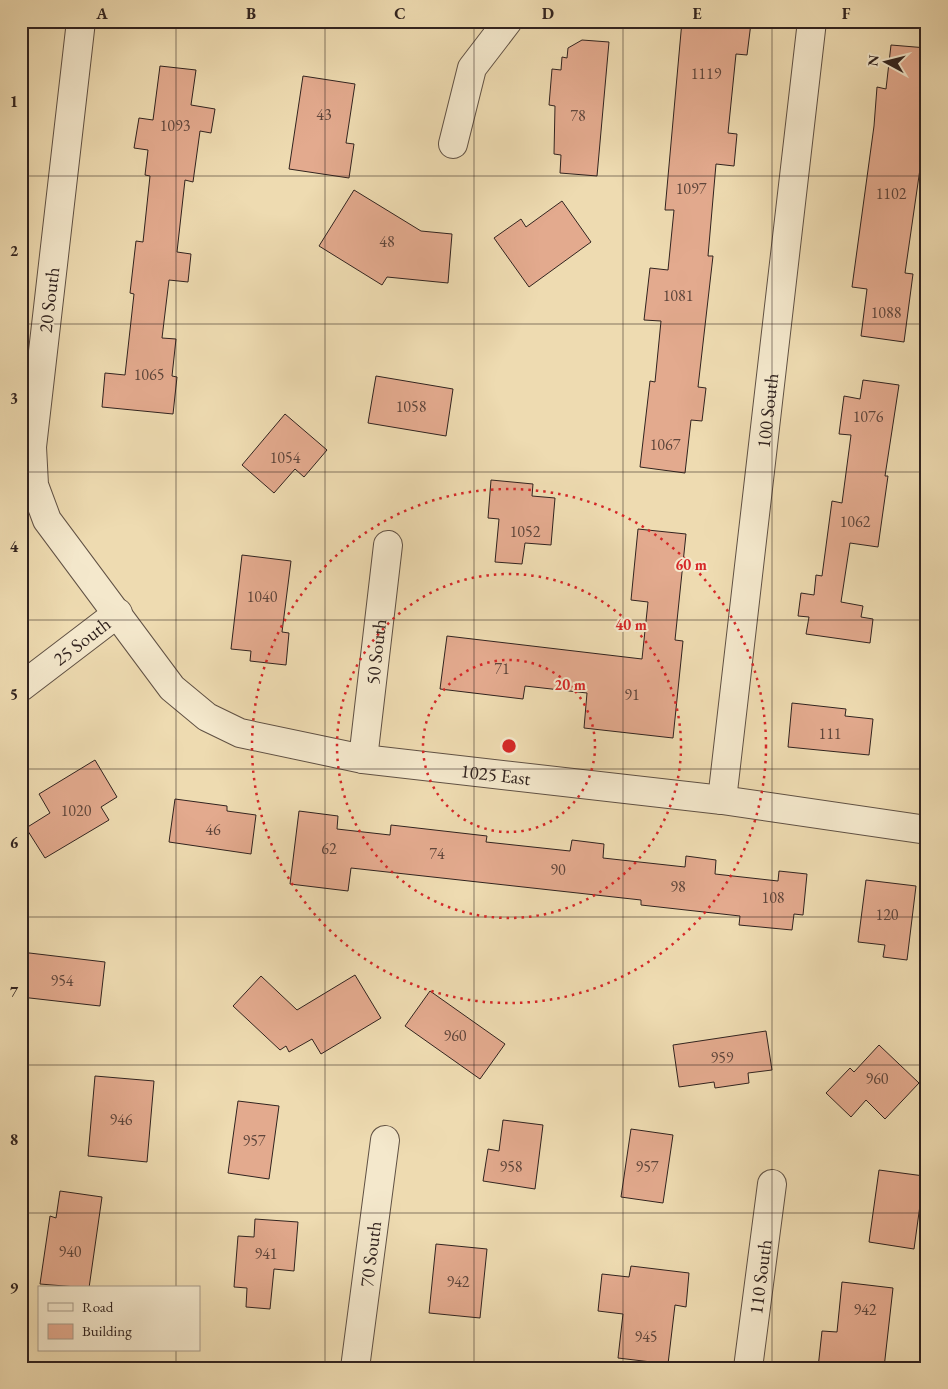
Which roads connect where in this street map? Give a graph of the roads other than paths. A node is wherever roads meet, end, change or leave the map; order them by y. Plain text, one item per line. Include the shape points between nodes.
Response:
1 (81, 21) edge
2 (508, 21) edge
3 (812, 21) edge
4 (453, 144) dead end
5 (388, 545) dead end
6 (118, 613) junction
7 (21, 687) edge
8 (363, 759) junction
9 (722, 800) junction
10 (927, 830) edge
11 (385, 1140) dead end
12 (772, 1184) dead end
13 (354, 1368) edge
14 (748, 1368) edge

1 - 6 street, 20 South via 32,447 34,484 48,520
2 - 4 street via 472,68
3 - 9 street, 100 South
5 - 8 street, 50 South
6 - 7 street, 25 South
6 - 8 street, 1025 East via 172,688 207,717 240,733
8 - 9 street, 1025 East
9 - 10 street, 1025 East
11 - 13 street, 70 South
12 - 14 street, 110 South

